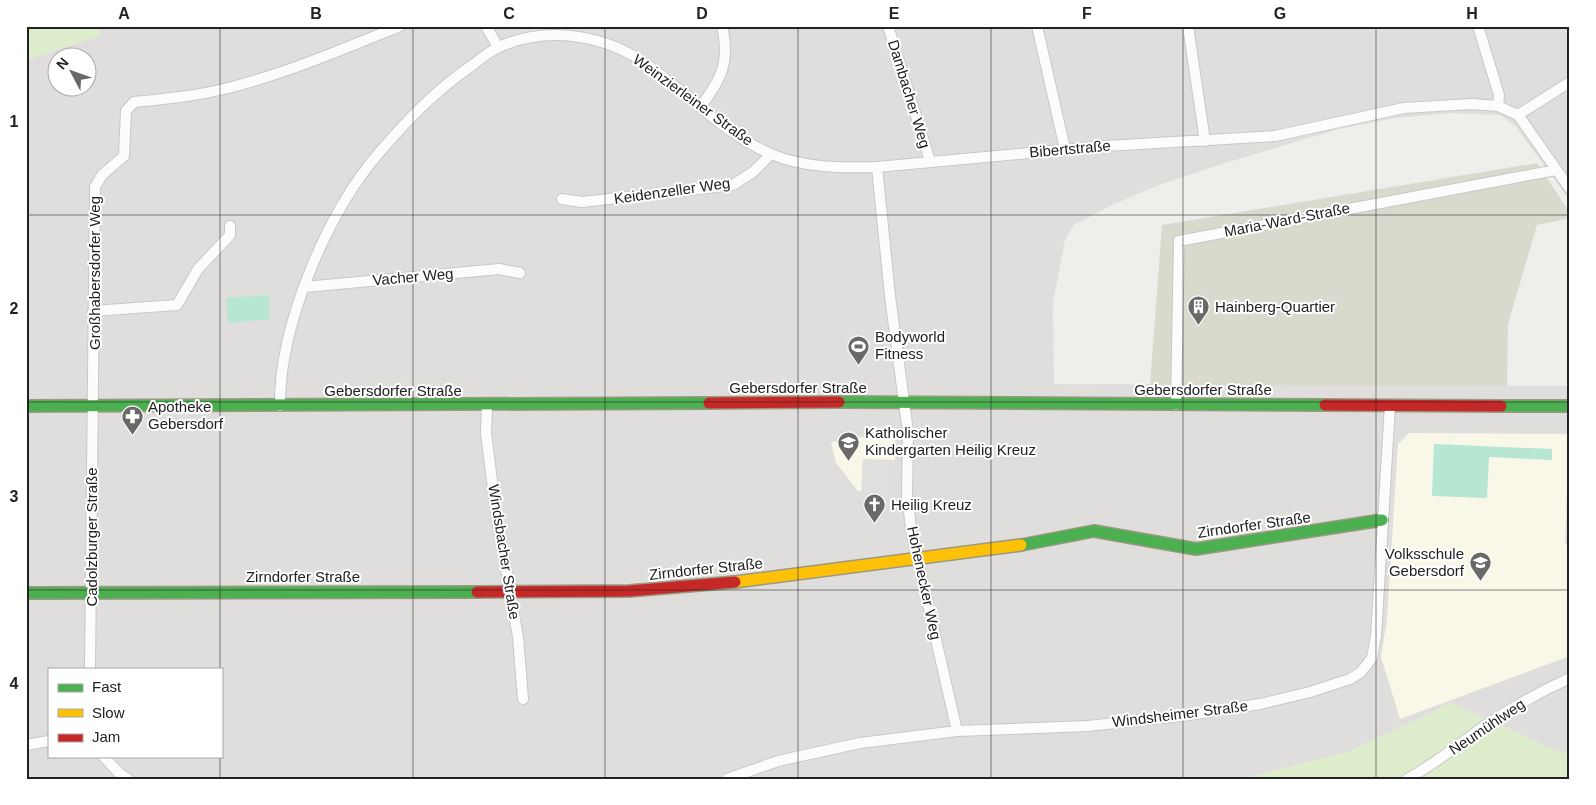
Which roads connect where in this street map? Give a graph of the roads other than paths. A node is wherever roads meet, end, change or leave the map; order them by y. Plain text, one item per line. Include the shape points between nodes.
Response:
1 (400, 26) edge
2 (486, 26) edge
3 (722, 26) edge
4 (888, 26) edge
5 (1037, 26) edge
6 (1188, 26) edge
7 (1478, 26) edge
8 (498, 47) junction
9 (1570, 82) edge
10 (701, 106) junction
11 (1498, 106) junction
12 (1518, 115) junction
13 (1204, 141) junction
14 (1065, 150) junction
15 (772, 154) junction
16 (930, 161) junction
17 (877, 167) junction
18 (1556, 170) junction
19 (1570, 189) edge
20 (562, 199) dead end
21 (230, 226) dead end
22 (520, 273) dead end
23 (305, 287) junction
24 (93, 311) junction
25 (904, 403) junction
26 (487, 405) junction
27 (1176, 405) junction
28 (1390, 405) junction
29 (26, 406) edge
30 (93, 406) junction
31 (280, 406) junction
32 (1570, 406) edge
33 (1382, 520) junction
34 (916, 558) junction
35 (26, 592) edge
36 (93, 593) junction
37 (511, 593) junction
38 (90, 668) edge
39 (1570, 678) edge
40 (523, 699) dead end
41 (957, 731) junction
42 (48, 742) edge
43 (26, 745) edge
44 (106, 758) edge
45 (128, 779) edge
46 (727, 779) edge
47 (1407, 779) edge

1 - 24 street, Großhabersdorfer Weg via 290,69 227,88 134,102 126,111 124,156 102,175 95,187
2 - 8 street
3 - 10 street via 726,60 722,74
4 - 16 street, Dambacher Weg
5 - 14 street
6 - 13 street
7 - 11 street via 1499,95
8 - 10 street, Weinzierleiner Straße via 555,34 603,43 647,64
8 - 23 street, Weinzierleiner Straße via 451,79 417,109 374,159 341,207 319,248
9 - 12 street
10 - 15 street, Weinzierleiner Straße via 736,135
11 - 12 street, Bibertstraße
11 - 13 street, Bibertstraße via 1435,104 1275,136
12 - 18 street
13 - 14 street, Bibertstraße
14 - 16 street, Bibertstraße
15 - 17 street, Weinzierleiner Straße via 827,167
15 - 20 street, Keidenzeller Weg via 734,185 582,202
16 - 17 street, Bibertstraße
17 - 25 street
18 - 19 street
18 - 27 street, Maria-Ward-Straße via 1179,241
21 - 24 street via 230,235 198,269 177,305
22 - 23 street, Vacher Weg via 499,269
23 - 31 street, Weinzierleiner Straße via 288,345
24 - 30 street, Großhabersdorfer Weg
25 - 26 main road, Gebersdorfer Straße
25 - 27 main road, Gebersdorfer Straße
25 - 34 street, Hohenecker Weg via 908,432 907,496
26 - 31 main road, Gebersdorfer Straße
26 - 37 street, Windsbacher Straße via 486,433 496,512
27 - 28 main road, Gebersdorfer Straße
28 - 32 main road, Gebersdorfer Straße
28 - 33 street, Windsheimer Straße
29 - 30 main road, Gebersdorfer Straße
30 - 31 main road, Gebersdorfer Straße
30 - 36 street, Cadolzburger Straße
33 - 34 main road, Zirndorfer Straße via 1196,549 1094,531 997,550
33 - 41 street, Windsheimer Straße via 1372,658 1361,672 1350,679 1268,702 1189,715 1088,726
34 - 37 main road, Zirndorfer Straße via 705,586
34 - 41 street, Hohenecker Weg
35 - 36 main road, Zirndorfer Straße
36 - 37 main road, Zirndorfer Straße
36 - 38 street, Cadolzburger Straße
37 - 40 street, Windsbacher Straße
39 - 47 street, Neumühlweg via 1539,692
41 - 46 street, Windsheimer Straße via 823,750
42 - 43 street
44 - 45 street

